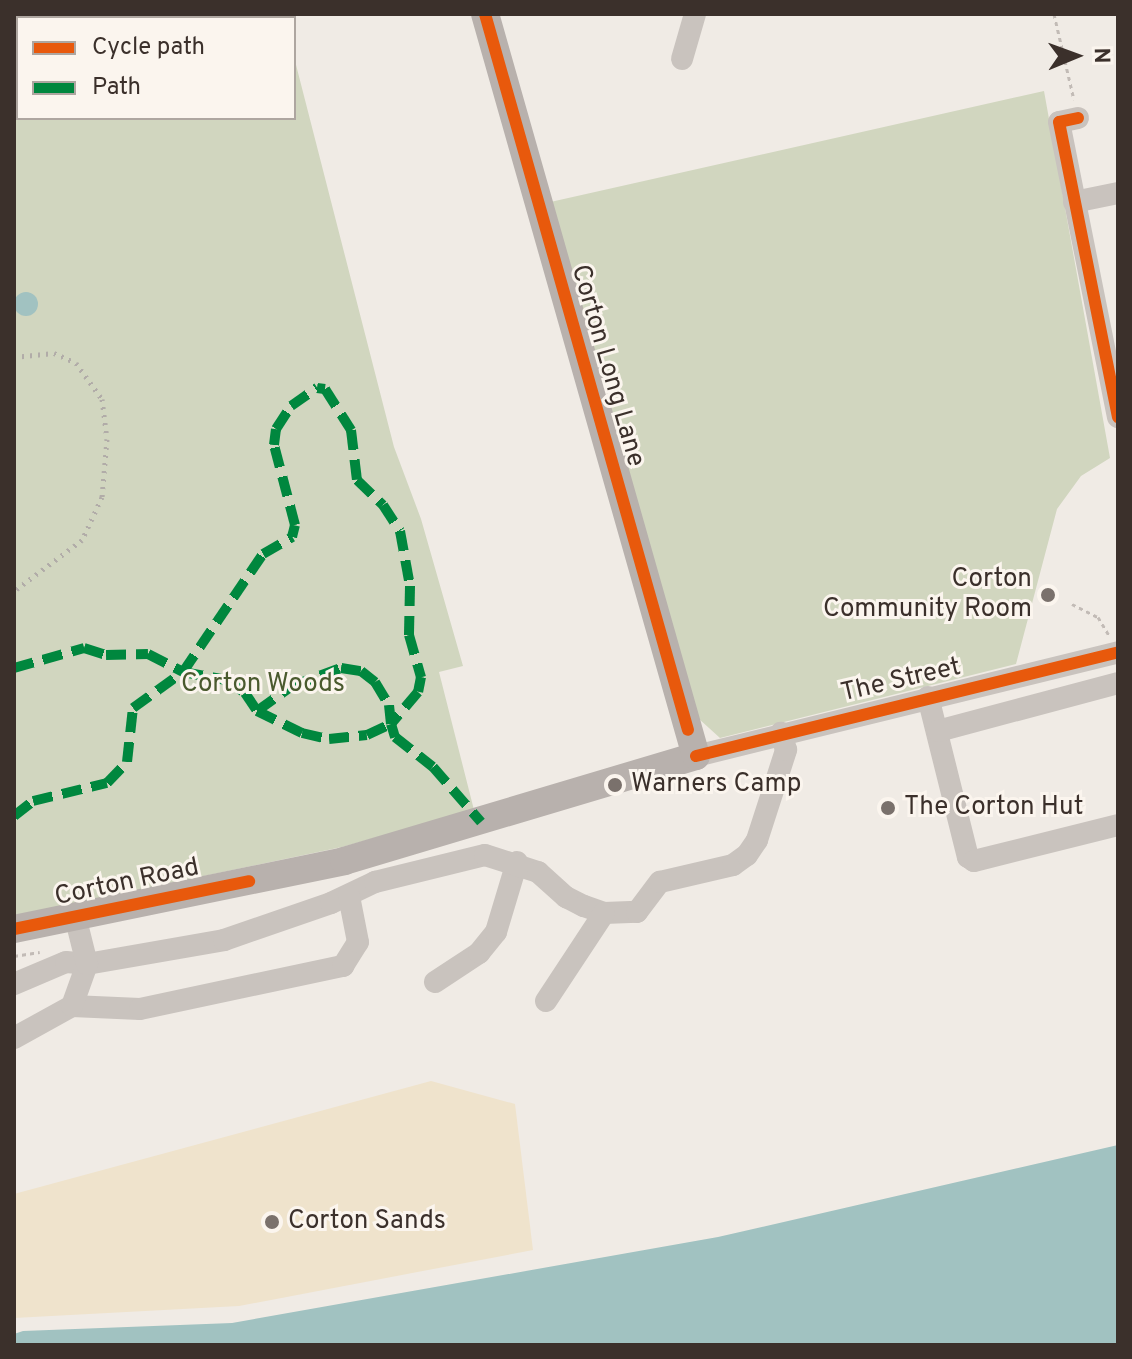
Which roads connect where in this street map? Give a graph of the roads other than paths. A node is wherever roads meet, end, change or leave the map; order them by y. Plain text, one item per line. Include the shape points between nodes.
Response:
1 (485, 14) edge
2 (695, 14) edge
3 (682, 59) dead end
4 (1078, 118) road end
5 (1118, 193) edge
6 (1074, 202) junction
7 (1115, 385) edge
8 (1118, 417) edge
9 (1114, 644) edge
10 (1118, 683) edge
11 (928, 697) junction
12 (938, 731) junction
13 (781, 733) junction
14 (696, 756) junction
15 (1118, 825) edge
16 (517, 862) junction
17 (249, 881) joint
18 (349, 896) junction
19 (604, 913) junction
20 (75, 916) junction
21 (14, 929) edge
22 (87, 964) junction
23 (435, 982) dead end
24 (14, 984) edge
25 (546, 1001) dead end
26 (72, 1006) junction
27 (14, 1038) edge

1 - 14 main road, Corton Long Lane
2 - 3 street
4 - 6 street via 1059,122
5 - 6 street
6 - 7 street
7 - 8 street
9 - 11 street, The Street
10 - 12 street
11 - 12 street
11 - 13 street, The Street
12 - 15 street via 965,844 974,861
13 - 14 street, The Street
13 - 19 street via 786,750 757,840 747,855 722,869 660,882 637,912
14 - 17 main road, The Street via 344,861
16 - 18 street via 485,855 375,882
16 - 19 street via 538,872 566,897
16 - 23 street via 496,932 479,953
17 - 20 main road, Corton Road
18 - 22 street via 224,940
18 - 26 street via 358,942 343,966 140,1009
19 - 25 street
20 - 21 main road, Corton Road
20 - 22 street
22 - 24 street via 66,962
22 - 26 street
26 - 27 street

